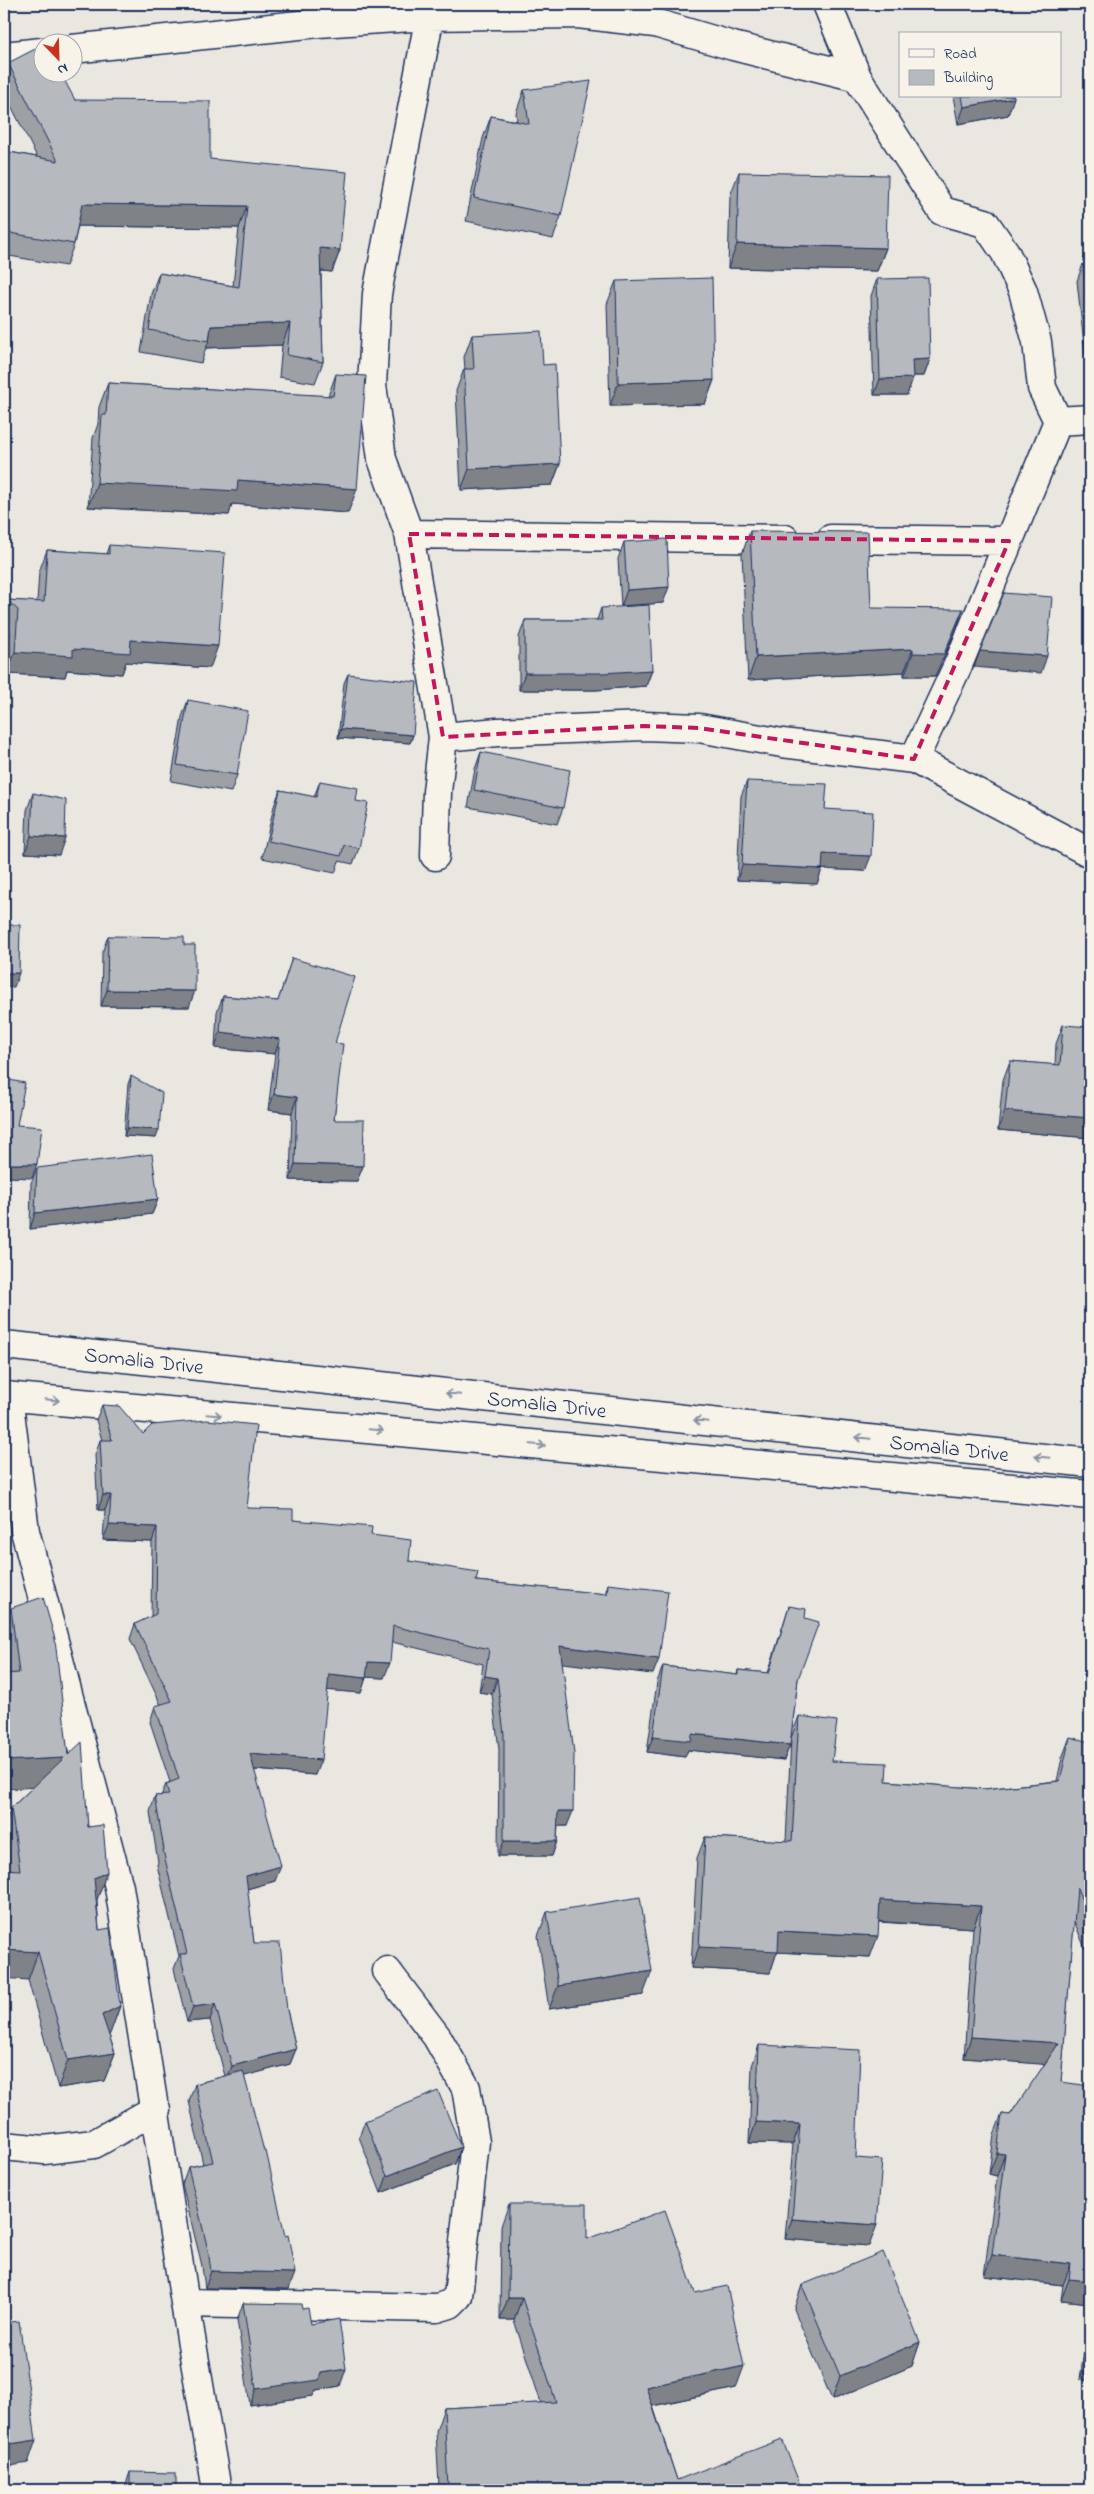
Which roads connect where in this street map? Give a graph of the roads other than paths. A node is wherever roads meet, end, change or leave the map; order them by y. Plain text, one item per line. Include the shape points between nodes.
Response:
1 (827, 4) edge
2 (430, 10) edge
3 (82, 47) edge
4 (32, 53) edge
5 (4, 56) edge
6 (857, 76) junction
7 (1090, 419) edge
8 (1058, 421) junction
9 (409, 534) junction
10 (1009, 541) junction
11 (443, 737) junction
12 (914, 759) junction
13 (1090, 853) edge
14 (435, 856) dead end
15 (4, 1345) edge
16 (6, 1396) edge
17 (1090, 1463) edge
18 (1090, 1495) edge
19 (387, 1971) dead end
20 (156, 2109) junction
21 (4, 2146) edge
22 (185, 2303) junction
23 (218, 2490) edge

1 - 6 street
2 - 3 street
2 - 6 street via 578,14 655,23
2 - 9 street via 377,294 372,385 382,460
4 - 5 street
6 - 8 street via 942,211 985,223 1005,252 1023,291 1037,342 1042,388
7 - 8 street
8 - 10 street
9 - 10 street
9 - 11 street
10 - 12 street via 958,665
11 - 12 street via 653,726 700,728 782,743
11 - 14 street
12 - 13 street
17 -> 15 street, Somalia Drive
16 -> 18 street, Somalia Drive
16 - 20 street via 25,1531 118,1887
19 - 22 street via 437,2037 466,2088 475,2142 458,2296 450,2304 436,2308
20 - 21 street via 94,2144 44,2150
20 - 22 street
22 - 23 street

